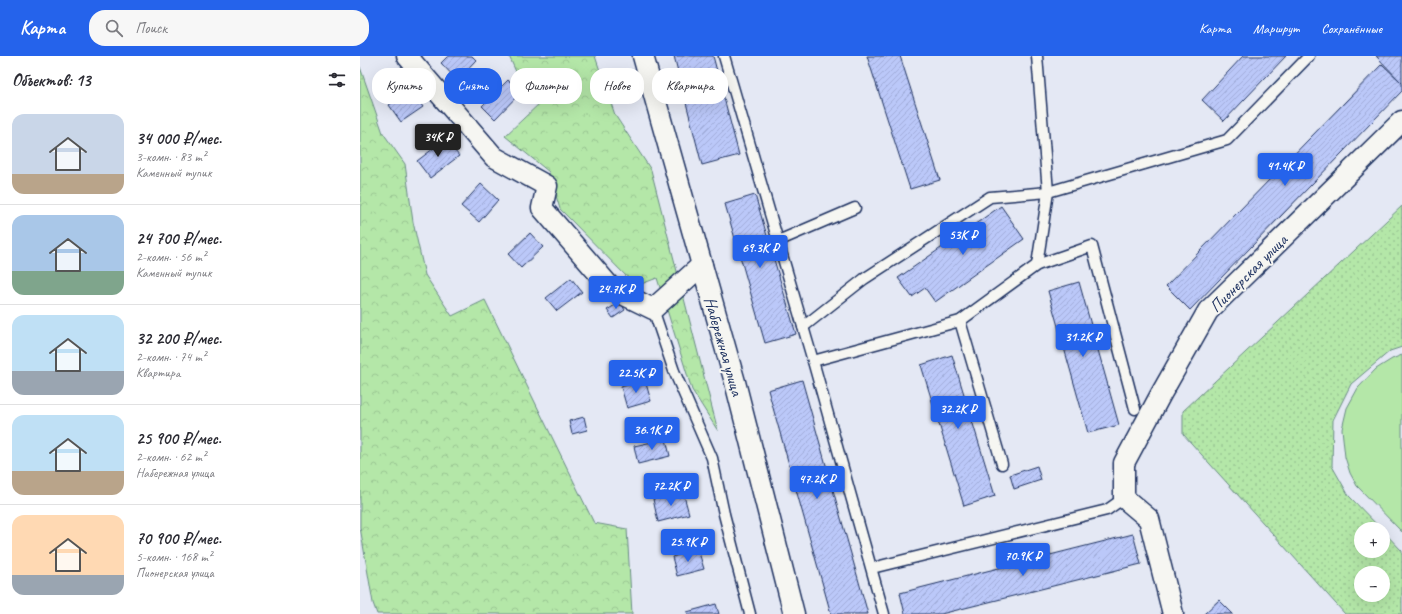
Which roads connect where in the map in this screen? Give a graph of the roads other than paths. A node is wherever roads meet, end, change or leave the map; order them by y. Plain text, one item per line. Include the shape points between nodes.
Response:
1 (407, 56) edge
2 (642, 56) edge
3 (724, 56) edge
4 (1037, 56) edge
5 (1309, 56) edge
6 (1402, 121) edge
7 (1048, 192) junction
8 (855, 208) dead end
9 (778, 241) junction
10 (702, 265) junction
11 (1037, 265) junction
12 (653, 309) junction
13 (960, 321) junction
14 (803, 327) junction
15 (813, 361) junction
16 (1135, 409) dead end
17 (1002, 464) dead end
18 (1124, 498) junction
19 (872, 568) junction
20 (750, 614) edge
21 (794, 614) edge
22 (884, 614) edge
23 (1173, 614) edge

1 - 12 street via 494,157 547,186 542,208 612,288
2 - 10 street, Набережная улица
3 - 9 lane
4 - 7 lane
5 - 7 lane via 1227,140
6 - 18 street, Пионерская улица via 1208,311 1124,463
7 - 11 lane
7 - 14 lane via 990,197 864,278
8 - 9 lane
9 - 14 lane
10 - 12 street
10 - 21 street, Набережная улица via 735,382
11 - 13 lane
11 - 16 lane via 1092,246
12 - 20 lane via 674,371 712,458
13 - 15 lane
13 - 17 lane
14 - 15 lane
15 - 19 lane
18 - 19 lane via 1107,510
18 - 23 street via 1149,519
19 - 22 lane

